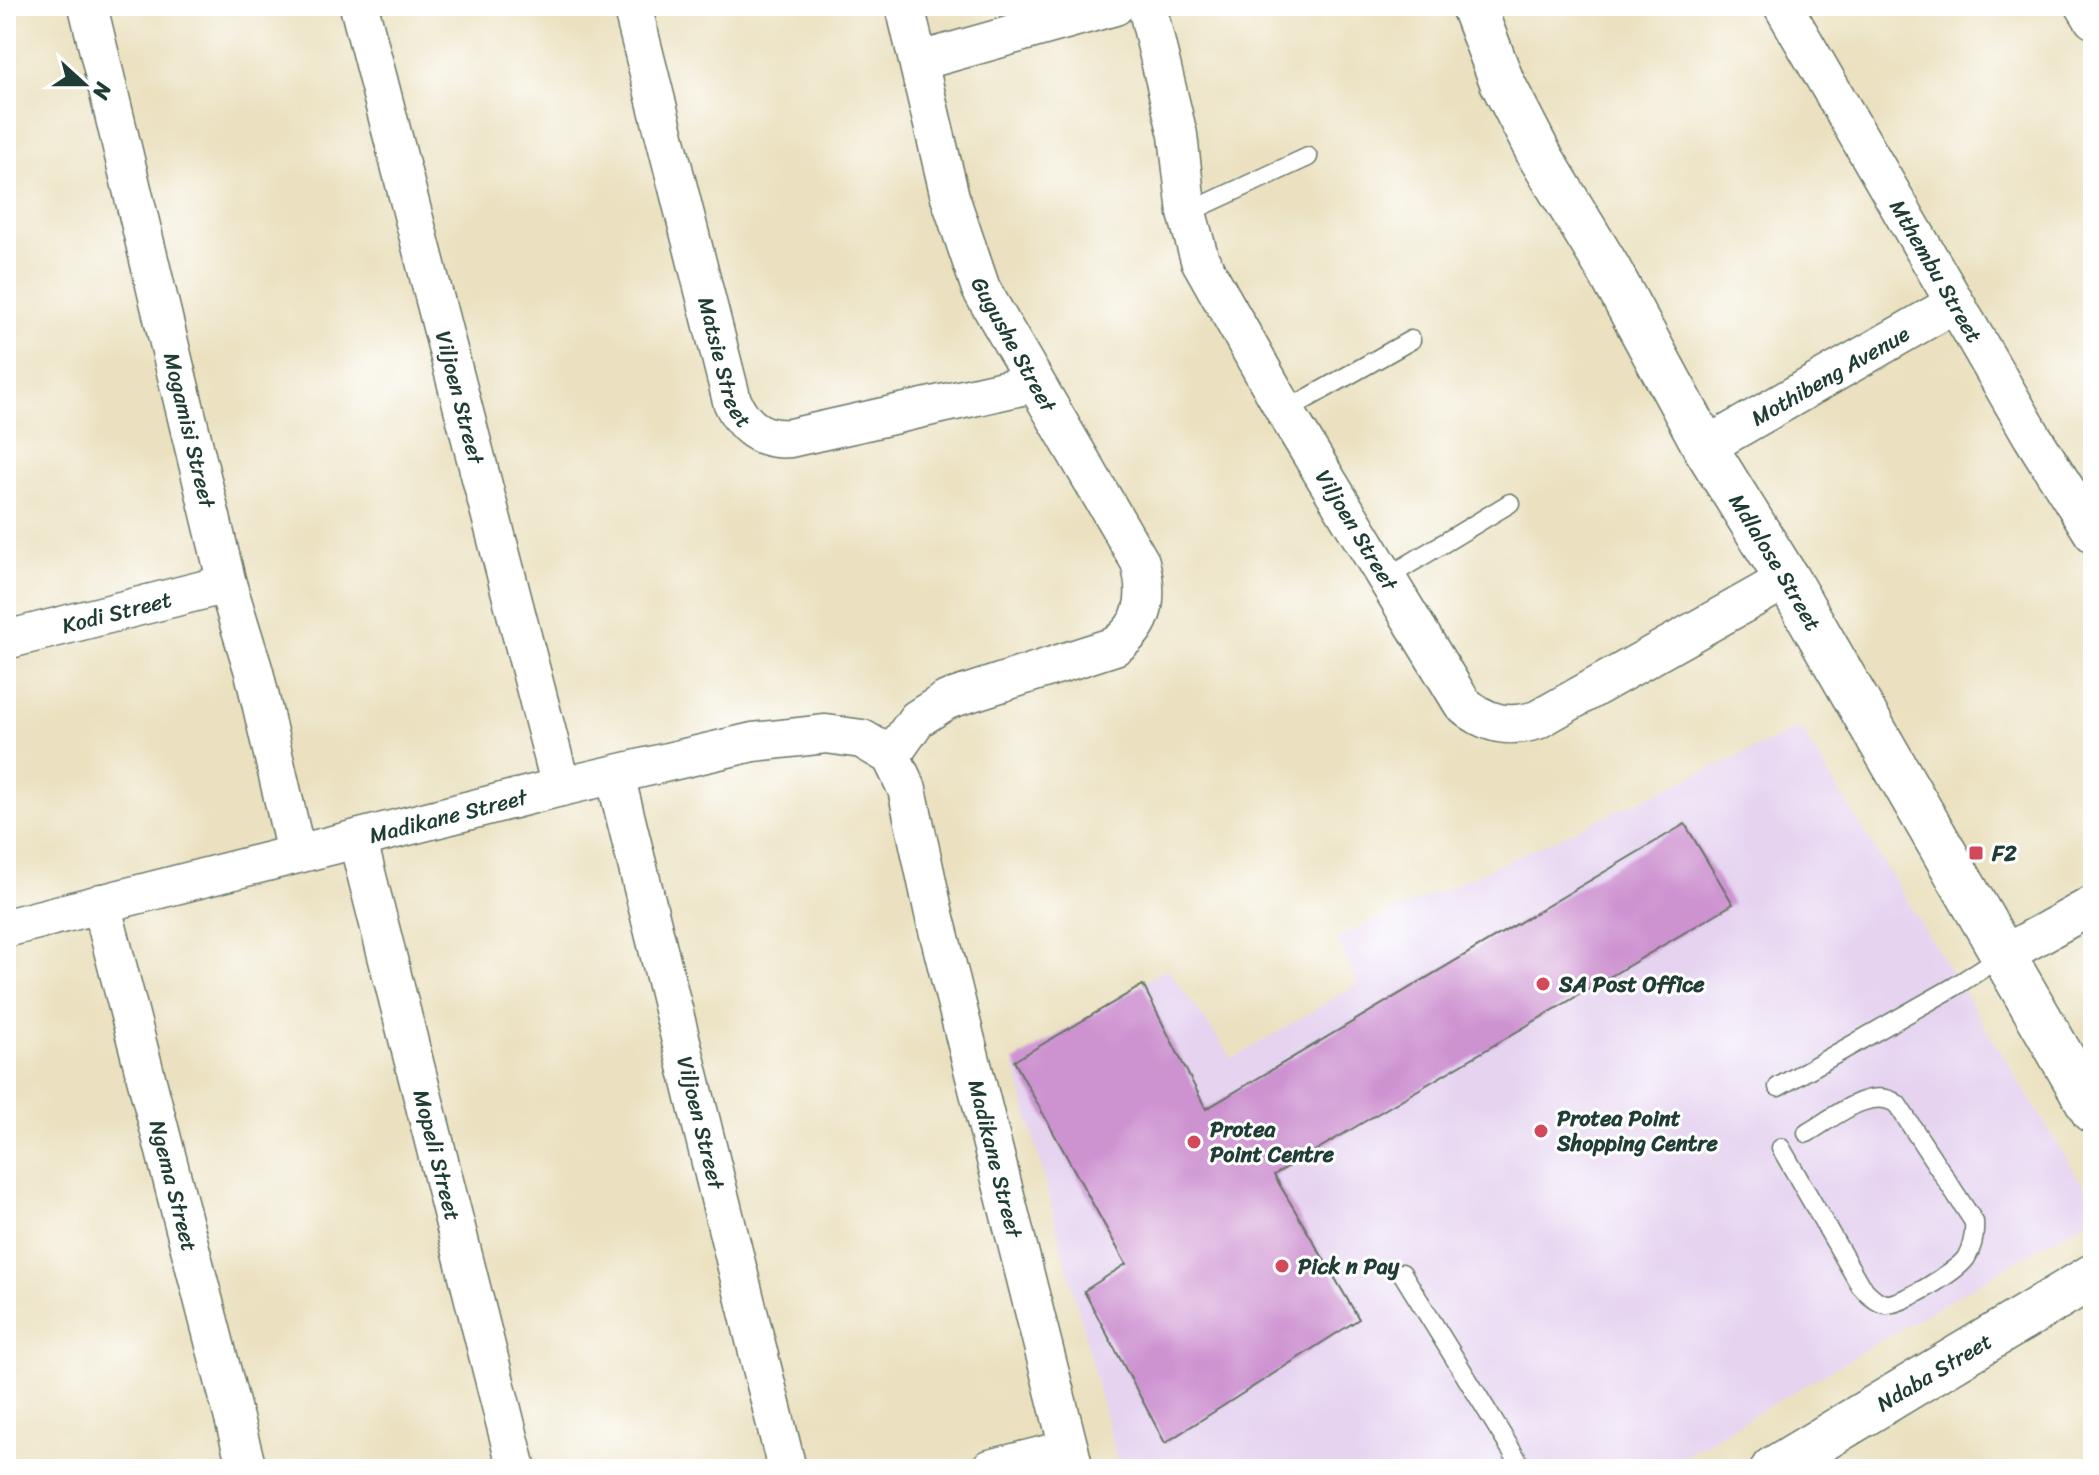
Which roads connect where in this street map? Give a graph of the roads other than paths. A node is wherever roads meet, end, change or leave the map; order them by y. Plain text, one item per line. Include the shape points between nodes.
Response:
1 (359, 6) edge
2 (632, 6) edge
3 (905, 6) edge
4 (1115, 6) edge
5 (1147, 6) edge
6 (1473, 6) edge
7 (1783, 6) edge
8 (2085, 6) edge
9 (93, 7) edge
10 (2093, 19) edge
11 (920, 61) junction
12 (1308, 157) dead end
13 (1187, 213) junction
14 (1954, 304) junction
15 (1411, 340) dead end
16 (1035, 383) junction
17 (1285, 411) junction
18 (1705, 447) junction
19 (1510, 503) dead end
20 (2093, 533) edge
21 (1386, 578) junction
22 (1787, 579) junction
23 (227, 584) junction
24 (6, 640) edge
25 (891, 756) junction
26 (615, 775) junction
27 (561, 787) junction
28 (358, 841) junction
29 (296, 853) junction
30 (101, 903) junction
31 (2093, 905) edge
32 (6, 928) edge
33 (2003, 955) junction
34 (1778, 1087) dead end
35 (2093, 1111) edge
36 (1807, 1133) dead end
37 (1781, 1148) dead end
38 (1402, 1273) dead end
39 (2093, 1276) edge
40 (1071, 1459) edge
41 (247, 1469) edge
42 (517, 1469) edge
43 (787, 1469) edge
44 (990, 1469) edge
45 (1523, 1469) edge
46 (1773, 1469) edge

1 - 27 street, Viljoen Street
2 - 16 street, Matsie Street via 732,401 749,427 765,437 790,438
3 - 11 street, Gugushe Street
4 - 11 street
5 - 13 street, Viljoen Street via 1178,135
6 - 18 street, Mdlalose Street via 1502,82 1540,156
7 - 14 street, Mthembu Street
8 - 10 street
9 - 23 street, Mogamisi Street
11 - 16 street, Gugushe Street via 963,243 981,289
12 - 13 lane
13 - 17 street, Viljoen Street via 1200,260
14 - 18 street, Mothibeng Avenue
14 - 20 street, Mthembu Street
15 - 17 lane
16 - 25 street, Gugushe Street via 1140,562 1147,594 1140,617 1125,639 1105,650 947,700 917,719
17 - 21 street, Viljoen Street
18 - 22 street, Mdlalose Street
19 - 21 lane
21 - 22 street, Viljoen Street via 1462,703 1484,719 1508,725 1544,717
22 - 33 street, Mdlalose Street
23 - 24 street, Kodi Street
23 - 29 street, Mogamisi Street via 254,672
25 - 26 street, Madikane Street via 862,739 826,734 753,742
25 - 40 street, Madikane Street via 907,789
26 - 27 street, Madikane Street
26 - 43 street, Viljoen Street
27 - 28 street, Madikane Street
28 - 29 street, Madikane Street
28 - 42 street, Mopeli Street
29 - 30 street, Madikane Street
30 - 32 street, Madikane Street
30 - 41 street, Ngema Street
31 - 33 street
33 - 34 lane
33 - 35 street, Mdlalose Street
36 - 37 lane via 1873,1096 1886,1096 1897,1104 1974,1222 1975,1235 1964,1261 1897,1303 1883,1304 1871,1297
38 - 45 lane
39 - 46 street, Ndaba Street
40 - 44 street

